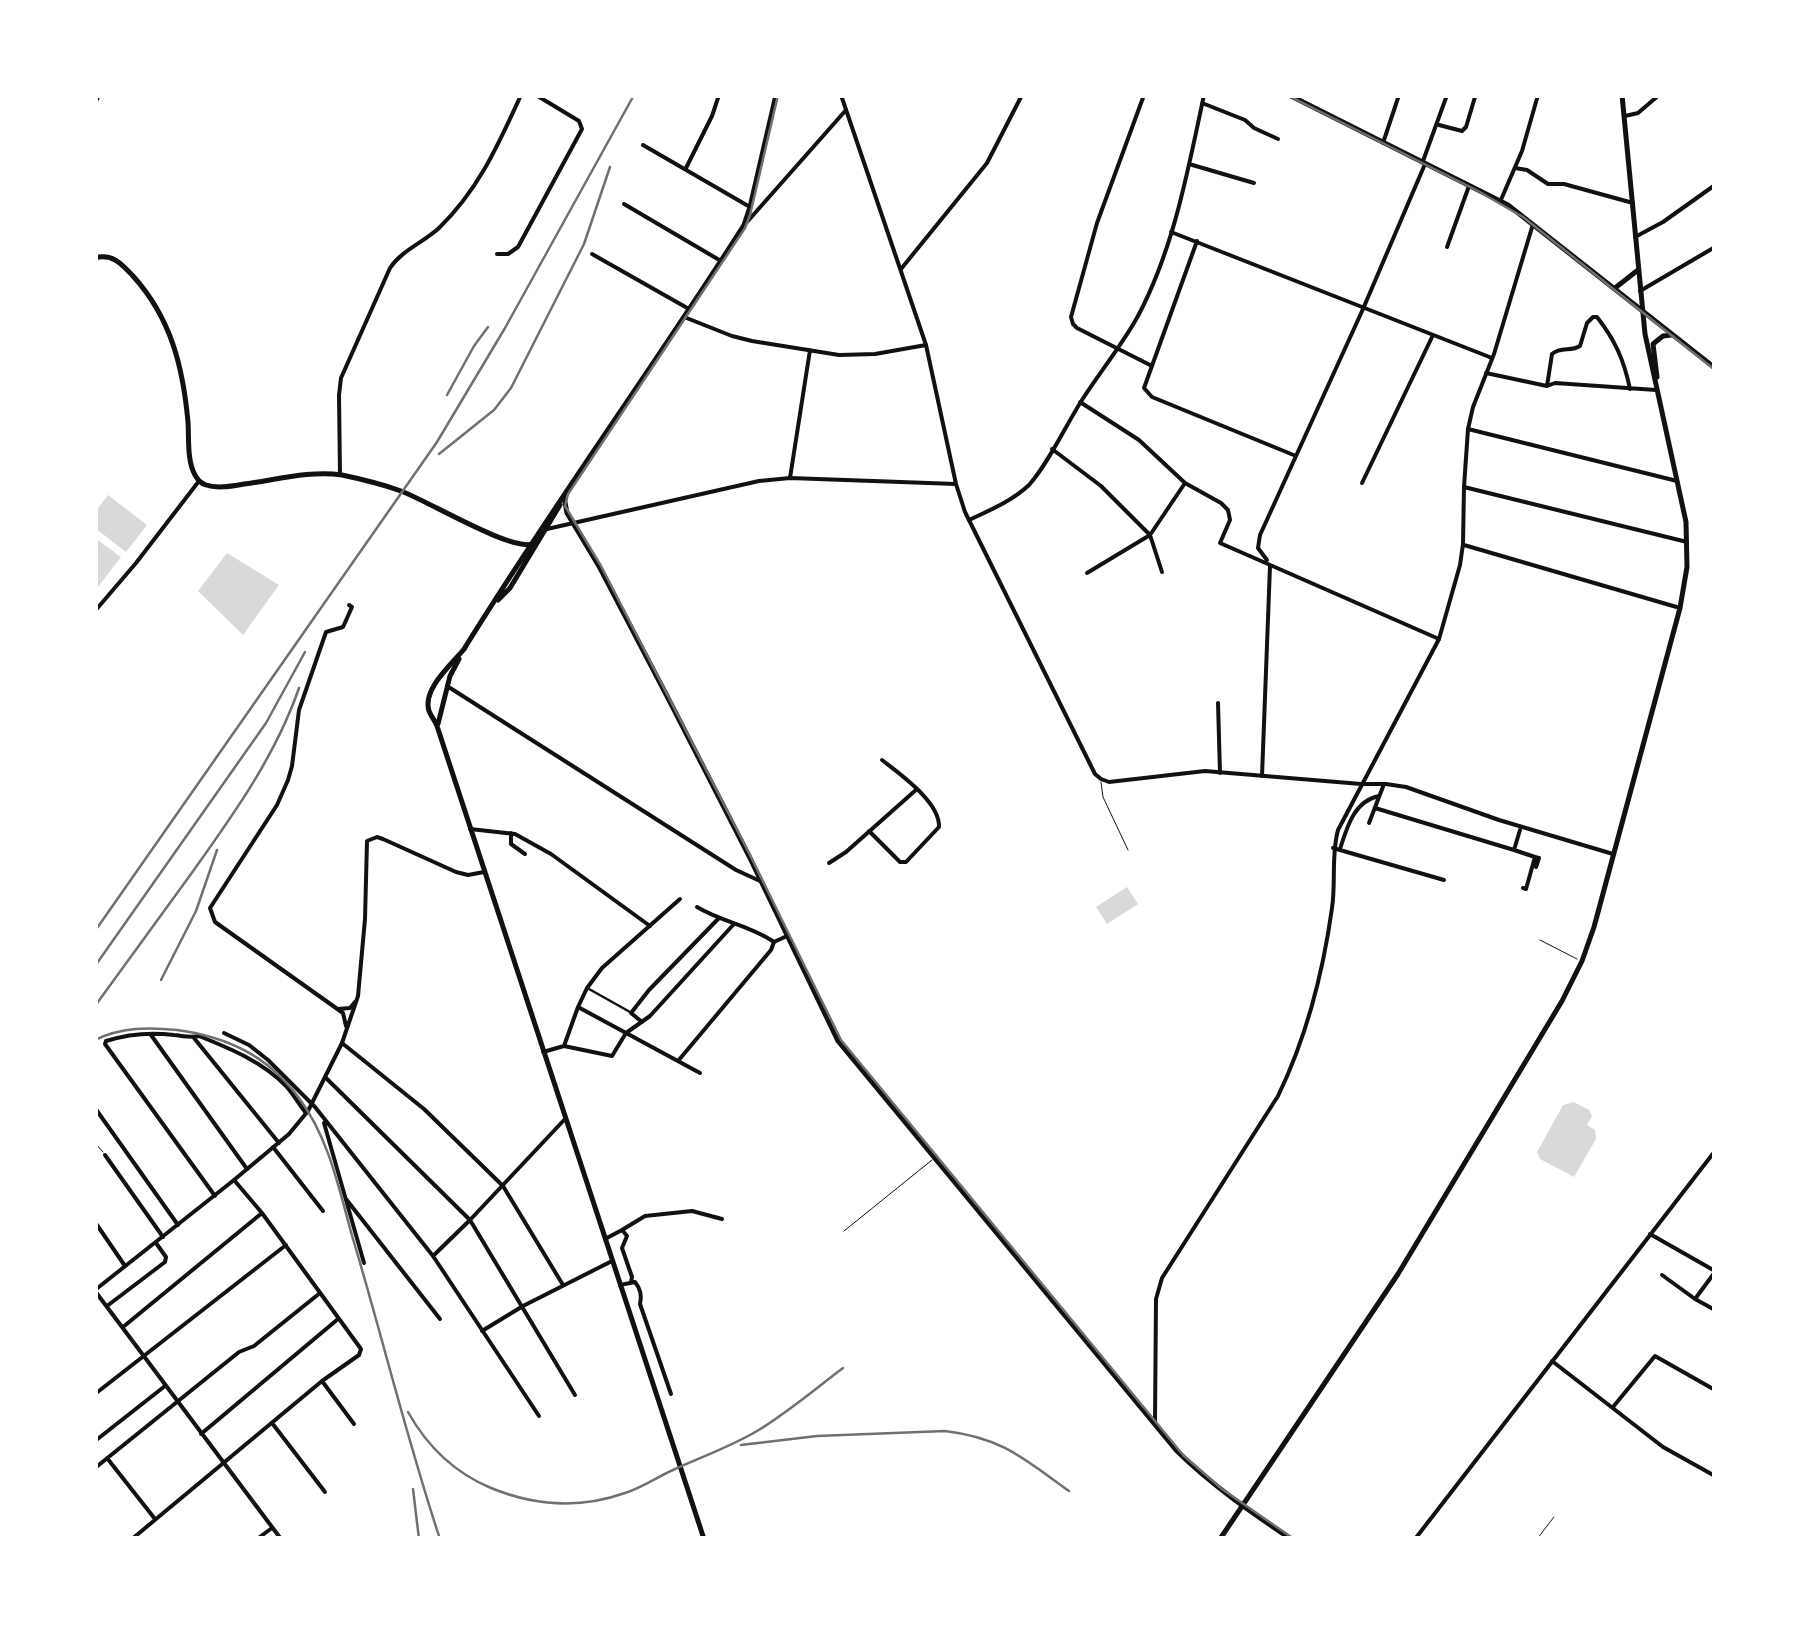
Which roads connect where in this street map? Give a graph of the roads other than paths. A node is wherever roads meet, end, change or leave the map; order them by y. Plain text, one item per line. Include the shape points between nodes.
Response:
1 (98, 95) edge
2 (521, 95) edge
3 (536, 95) edge
4 (720, 95) edge
5 (776, 95) edge
6 (841, 95) edge
7 (1022, 95) edge
8 (1144, 95) edge
9 (1204, 95) edge
10 (1289, 95) edge
11 (1399, 95) edge
12 (1446, 95) edge
13 (1538, 95) edge
14 (1622, 95) edge
15 (1659, 95) edge
16 (1476, 98) dead end
17 (95, 103) edge
18 (1202, 103) junction
19 (846, 110) junction
20 (1624, 116) junction
21 (1437, 124) junction
22 (1278, 139) dead end
23 (1383, 143) junction
24 (643, 145) dead end
25 (1424, 163) junction
26 (1190, 164) junction
27 (1515, 168) junction
28 (685, 169) junction
29 (1254, 183) dead end
30 (1715, 185) edge
31 (1469, 186) junction
32 (1502, 203) junction
33 (1633, 203) junction
34 (624, 204) dead end
35 (750, 207) junction
36 (1534, 224) junction
37 (744, 226) junction
38 (1171, 232) junction
39 (1635, 237) junction
40 (1197, 242) junction
41 (1447, 247) dead end
42 (1715, 247) edge
43 (497, 254) dead end
44 (592, 254) dead end
45 (95, 258) edge
46 (721, 262) junction
47 (901, 270) junction
48 (1638, 270) junction
49 (1615, 288) junction
50 (1640, 291) junction
51 (1363, 308) junction
52 (689, 309) junction
53 (1641, 309) junction
54 (684, 317) junction
55 (1432, 335) junction
56 (1674, 335) junction
57 (926, 345) junction
58 (1117, 347) junction
59 (810, 350) junction
60 (1492, 358) junction
61 (1152, 366) junction
62 (1715, 368) edge
63 (1486, 373) junction
64 (1547, 386) junction
65 (1630, 389) junction
66 (1656, 390) junction
67 (1080, 402) junction
68 (1660, 406) junction
69 (1468, 429) junction
70 (1052, 449) junction
71 (1296, 456) junction
72 (340, 475) junction
73 (790, 478) junction
74 (199, 481) junction
75 (1677, 481) junction
76 (1186, 483) junction
77 (1362, 483) dead end
78 (956, 484) junction
79 (1464, 486) junction
80 (564, 497) junction
81 (969, 520) junction
82 (572, 523) junction
83 (1150, 535) junction
84 (542, 536) junction
85 (1687, 542) junction
86 (1463, 544) junction
87 (528, 546) junction
88 (1270, 564) junction
89 (1087, 572) dead end
90 (1162, 572) dead end
91 (349, 604) dead end
92 (492, 605) junction
93 (1680, 608) junction
94 (95, 610) edge
95 (1439, 639) junction
96 (465, 648) junction
97 (435, 684) junction
98 (447, 686) junction
99 (1218, 703) dead end
100 (443, 706) junction
101 (428, 710) junction
102 (437, 726) junction
103 (882, 760) dead end
104 (1220, 772) junction
105 (1262, 776) junction
106 (1101, 779) junction
107 (1361, 784) junction
108 (1384, 784) junction
109 (917, 788) junction
110 (1379, 796) junction
111 (1374, 808) junction
112 (1370, 823) dead end
113 (470, 829) junction
114 (1520, 830) dead end
115 (870, 831) junction
116 (511, 833) junction
117 (1336, 849) junction
118 (1128, 850) dead end
119 (1514, 850) junction
120 (525, 854) dead end
121 (1614, 854) junction
122 (1535, 857) junction
123 (828, 863) dead end
124 (1536, 867) dead end
125 (484, 872) junction
126 (1444, 880) dead end
127 (760, 882) junction
128 (1523, 888) dead end
129 (680, 898) dead end
130 (697, 907) dead end
131 (719, 918) junction
132 (732, 925) junction
133 (650, 926) junction
134 (786, 936) junction
135 (1540, 940) dead end
136 (774, 942) junction
137 (1582, 961) junction
138 (587, 988) junction
139 (358, 996) junction
140 (578, 1007) junction
141 (338, 1009) junction
142 (631, 1013) junction
143 (642, 1022) junction
144 (346, 1031) junction
145 (224, 1033) dead end
146 (626, 1033) junction
147 (150, 1034) junction
148 (194, 1038) junction
149 (342, 1043) junction
150 (564, 1046) junction
151 (543, 1052) junction
152 (678, 1061) junction
153 (700, 1073) dead end
154 (326, 1078) junction
155 (312, 1104) junction
156 (95, 1108) edge
157 (306, 1114) junction
158 (323, 1119) junction
159 (565, 1119) junction
160 (95, 1142) edge
161 (279, 1142) junction
162 (273, 1148) junction
163 (1715, 1151) edge
164 (105, 1155) joint
165 (934, 1158) junction
166 (247, 1169) junction
167 (234, 1180) junction
168 (503, 1186) junction
169 (215, 1196) junction
170 (346, 1199) junction
171 (323, 1211) dead end
172 (262, 1213) junction
173 (470, 1220) junction
174 (722, 1220) dead end
175 (95, 1222) edge
176 (178, 1225) junction
177 (622, 1230) junction
178 (844, 1232) dead end
179 (1650, 1234) junction
180 (163, 1237) junction
181 (605, 1239) junction
182 (156, 1243) junction
183 (286, 1244) junction
184 (433, 1256) junction
185 (612, 1260) junction
186 (364, 1263) dead end
187 (126, 1266) junction
188 (1715, 1272) edge
189 (1662, 1274) dead end
190 (631, 1282) junction
191 (563, 1284) junction
192 (620, 1285) junction
193 (95, 1291) edge
194 (320, 1293) junction
195 (1695, 1300) junction
196 (523, 1306) junction
197 (106, 1307) junction
198 (1715, 1310) edge
199 (338, 1318) junction
200 (440, 1319) dead end
201 (122, 1328) junction
202 (482, 1331) junction
203 (143, 1356) junction
204 (1552, 1361) junction
205 (322, 1381) junction
206 (166, 1386) junction
207 (1715, 1390) edge
208 (95, 1394) edge
209 (671, 1394) dead end
210 (575, 1395) dead end
211 (178, 1402) junction
212 (1613, 1407) junction
213 (538, 1416) dead end
214 (272, 1422) junction
215 (1154, 1423) junction
216 (354, 1424) dead end
217 (202, 1434) junction
218 (95, 1442) edge
219 (107, 1458) junction
220 (223, 1462) junction
221 (95, 1468) edge
222 (1715, 1476) edge
223 (325, 1492) dead end
224 (1244, 1506) junction
225 (1554, 1517) dead end
226 (156, 1519) junction
227 (272, 1528) junction
228 (132, 1539) edge
229 (257, 1539) edge
230 (280, 1539) edge
231 (704, 1539) edge
232 (1220, 1539) edge
233 (1292, 1539) edge
234 (1415, 1539) edge
235 (1537, 1539) edge

1 - 17 street
2 - 72 street via 466,199 390,268 340,383
3 - 43 street via 580,121 582,129 518,247
4 - 28 street
5 - 35 main road
6 - 19 street
7 - 47 street via 987,163
8 - 58 street via 1071,317 1077,328
9 - 18 street
10 - 23 main road
11 - 23 street
12 - 21 street
13 - 27 street
14 - 20 main road
15 - 20 street
16 - 21 street via 1462,130
18 - 22 street
18 - 26 street
19 - 37 street
19 - 47 street
20 - 33 main road
21 - 25 street
23 - 25 main road
24 - 28 street
25 - 31 main road
25 - 51 street
26 - 29 street
26 - 38 street
27 - 32 street
27 - 33 street via 1548,184
28 - 35 street
30 - 39 street
31 - 32 main road
31 - 41 street
32 - 36 main road
33 - 39 main road
34 - 46 street
35 - 37 main road
36 - 49 main road
36 - 60 street
37 - 46 main road
38 - 40 street
38 - 58 street via 1148,294
39 - 48 main road
40 - 51 street
40 - 61 street
42 - 50 street
44 - 52 street
45 - 74 main road via 118,260 163,316 179,362
46 - 52 main road
47 - 57 street
48 - 49 main road
48 - 50 main road
49 - 53 main road
50 - 53 main road
51 - 55 street
51 - 71 street
52 - 54 main road
53 - 56 main road
53 - 66 main road
54 - 59 street via 732,336
54 - 80 main road
55 - 60 street
55 - 77 street
56 - 62 main road
56 - 68 main road via 1652,349
57 - 59 street via 850,356
57 - 78 street
58 - 61 street
58 - 67 street
59 - 73 street
60 - 63 street
61 - 71 street via 1144,388 1152,396
63 - 64 street
63 - 69 street
64 - 65 street
64 - 65 street via 1552,354 1580,346 1593,316 1618,348
65 - 66 street
66 - 68 main road
67 - 70 street
67 - 76 street via 1139,440
68 - 75 main road
69 - 75 street
69 - 79 street
70 - 81 street via 1032,482
70 - 83 street
71 - 88 street via 1258,543
72 - 74 main road via 222,487
72 - 87 main road via 396,489
73 - 78 street
73 - 82 street
74 - 94 street
75 - 85 main road
76 - 83 street
76 - 88 street via 1228,510 1220,543
78 - 81 street
79 - 85 street
79 - 86 street
80 - 82 main road
80 - 84 main road
80 - 87 main road
81 - 106 street
82 - 84 street
82 - 127 main road
83 - 89 street
83 - 90 street
84 - 87 main road
84 - 92 main road
85 - 93 main road
86 - 93 street
86 - 95 street
87 - 92 main road
88 - 95 street
88 - 105 street
91 - 141 street via 342,628 326,632 304,691 292,766 277,805 210,908 215,922
92 - 96 main road
93 - 121 main road
95 - 107 street
96 - 97 main road
96 - 98 main road
97 - 98 main road
97 - 101 main road
98 - 100 main road
98 - 127 street
99 - 104 street
100 - 101 main road via 436,714
100 - 102 main road
101 - 102 main road
102 - 113 main road
103 - 109 street
104 - 105 street
104 - 106 street
105 - 107 street
106 - 118 lane
107 - 108 street
107 - 117 street
108 - 110 street
108 - 121 street
109 - 115 street
109 - 115 street via 940,821 911,859 900,862
110 - 111 street
110 - 117 street via 1361,804
111 - 112 street
111 - 119 street
113 - 116 street
113 - 125 main road
114 - 119 street
115 - 123 street
116 - 120 street via 511,844
116 - 133 street
117 - 126 street
117 - 215 street via 1320,982 1292,1067 1162,1278
119 - 122 street
121 - 137 main road
122 - 124 street
122 - 128 street
125 - 139 street via 456,872 383,838 367,842
125 - 151 main road
127 - 134 main road
129 - 133 street
130 - 131 street
131 - 132 street
131 - 142 street
132 - 136 street
132 - 143 street
133 - 138 street
134 - 136 street
134 - 165 main road via 838,1040
135 - 137 lane
136 - 152 street
137 - 224 main road via 1398,1274
138 - 140 street
138 - 142 street
139 - 141 street via 350,1008
139 - 144 street
140 - 146 street
140 - 150 street
141 - 144 street
142 - 143 street
143 - 146 street
144 - 149 street
145 - 155 street via 268,1060
146 - 150 street via 612,1056
146 - 152 street
147 - 148 street
147 - 166 street
147 - 169 street via 105,1044
148 - 157 street via 234,1050 264,1069
148 - 161 street
149 - 154 street
149 - 168 street via 424,1108
150 - 151 street
151 - 159 main road
152 - 153 street
154 - 155 street
154 - 173 street
155 - 157 street
155 - 158 street
156 - 176 street
157 - 161 street
158 - 170 street
158 - 184 street
159 - 168 street
159 - 181 main road
160 - 164 lane
161 - 162 street
162 - 166 street
162 - 171 street
163 - 179 street
164 - 180 street
165 - 178 lane
165 - 215 main road
166 - 167 street
167 - 169 street
167 - 172 street
168 - 173 street
168 - 191 street
169 - 176 street
170 - 186 street
170 - 200 street
172 - 183 street
172 - 201 street
173 - 184 street
173 - 196 street
174 - 177 street via 692,1211 645,1216
175 - 187 street
176 - 180 street
177 - 181 street
177 - 190 street
179 - 188 street
179 - 204 street
180 - 182 street
181 - 185 main road
182 - 187 street
182 - 197 street via 165,1262
183 - 194 street
183 - 203 street
184 - 202 street
185 - 191 street
185 - 192 main road
187 - 193 street
188 - 195 street
189 - 195 street
190 - 192 street
190 - 209 street via 642,1296
191 - 196 street
192 - 231 main road
193 - 197 street
194 - 199 street
194 - 211 street
195 - 198 street
196 - 202 street
196 - 210 street
197 - 201 street
199 - 205 street via 361,1350
199 - 217 street
201 - 203 street
202 - 213 street
203 - 206 street
203 - 208 street
204 - 212 street
204 - 234 street
205 - 214 street
205 - 216 street
206 - 211 street
206 - 218 street
207 - 212 street via 1655,1356
211 - 217 street
211 - 219 street
212 - 222 street via 1663,1448
214 - 220 street
214 - 223 street
215 - 224 main road via 1194,1468
217 - 220 street
219 - 221 street
219 - 226 street
220 - 226 street
220 - 227 street
224 - 232 main road
224 - 233 main road
225 - 235 lane
226 - 228 street
227 - 229 street
227 - 230 street

